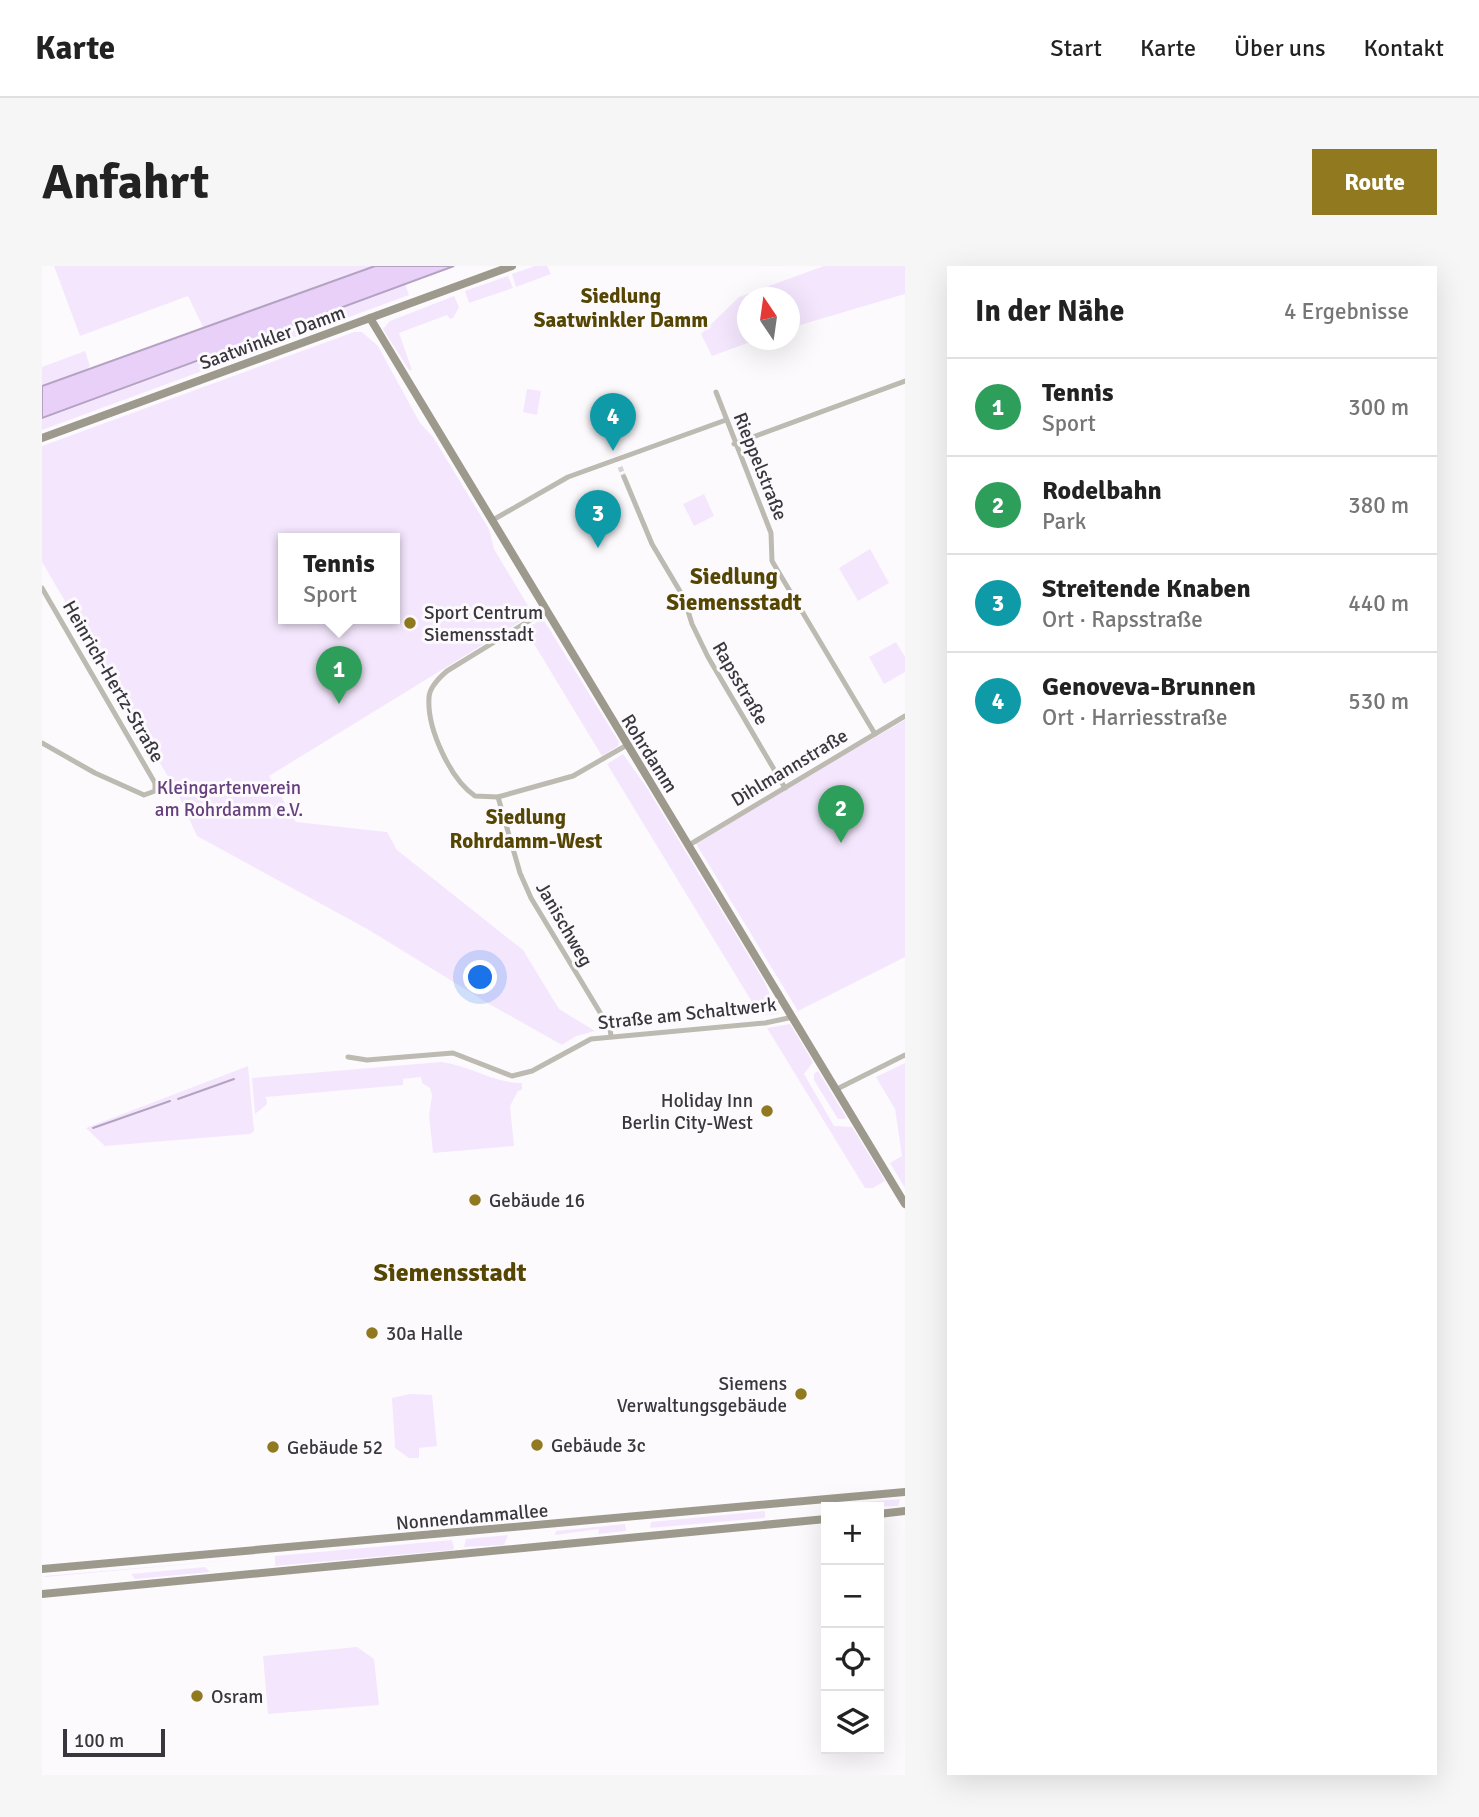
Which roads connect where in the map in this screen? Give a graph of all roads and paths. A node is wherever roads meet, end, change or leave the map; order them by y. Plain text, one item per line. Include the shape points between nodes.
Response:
1 (512, 266) edge
2 (370, 318) junction
3 (905, 381) edge
4 (716, 392) dead end
5 (726, 420) junction
6 (42, 438) edge
7 (734, 444) junction
8 (617, 459) junction
9 (620, 467) tunnel mouth
10 (624, 477) tunnel mouth
11 (491, 522) junction
12 (42, 588) edge
13 (545, 611) junction
14 (905, 716) edge
15 (875, 734) junction
16 (42, 743) edge
17 (627, 745) junction
18 (785, 788) junction
19 (498, 797) junction
20 (689, 845) junction
21 (793, 1017) junction
22 (611, 1036) junction
23 (905, 1055) edge
24 (348, 1057) dead end
25 (837, 1089) junction
26 (905, 1204) edge
27 (905, 1492) edge
28 (905, 1511) edge
29 (884, 1513) edge
30 (821, 1519) edge
31 (42, 1569) edge
32 (42, 1594) edge

1 - 2 main road, Saatwinkler Damm
2 - 6 main road, Saatwinkler Damm
2 - 11 main road, Rohrdamm
3 - 7 street
4 - 5 street, Rieppelstraße
5 - 7 street, Rieppelstraße
5 - 8 street
7 - 15 street, Rieppelstraße via 771,533 772,561
8 - 9 street
8 - 11 street via 548,487
10 - 18 street, Rapsstraße via 652,544 684,598 701,645
11 - 13 main road, Rohrdamm
12 - 16 street, Heinrich-Hertz-Straße via 155,783 155,791 144,796
13 - 17 main road, Rohrdamm
13 - 19 street via 447,671 430,692 432,720 454,775 475,796
14 - 15 street, Dihlmannstraße
15 - 18 street, Dihlmannstraße
17 - 19 street via 573,776
17 - 20 main road, Rohrdamm
18 - 20 street, Dihlmannstraße
19 - 22 street, Janischweg via 531,898
20 - 21 main road, Rohrdamm
21 - 22 street, Straße am Schaltwerk
21 - 25 main road, Rohrdamm
22 - 24 street, Straße am Schaltwerk via 583,1041 520,1075 498,1073 453,1053
23 - 25 street
25 - 26 main road, Rohrdamm
27 - 31 main road, Nonnendammallee
28 - 29 main road
30 - 32 main road, Nonnendammallee

